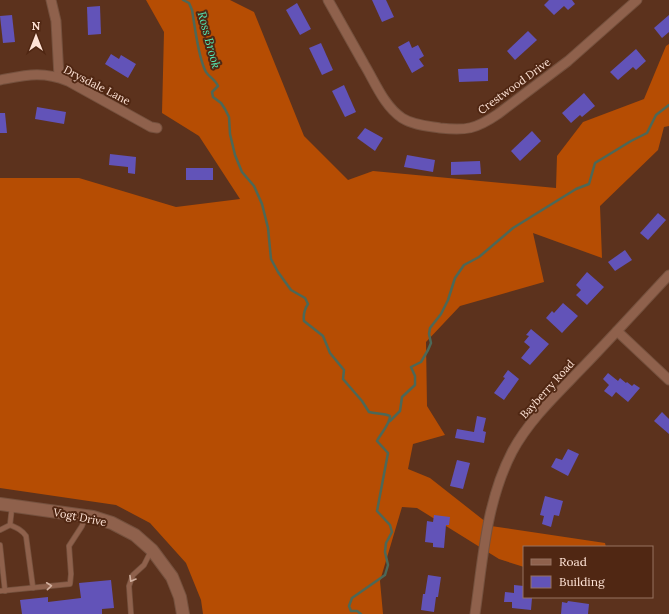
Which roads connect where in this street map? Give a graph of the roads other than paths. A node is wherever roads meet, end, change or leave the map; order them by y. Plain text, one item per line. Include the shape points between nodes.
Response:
1 (51, 0) edge
2 (328, 0) edge
3 (636, 0) edge
4 (59, 77) junction
5 (0, 80) edge
6 (157, 128) dead end
7 (669, 275) edge
8 (617, 331) junction
9 (669, 380) edge
10 (0, 504) edge
11 (12, 506) junction
12 (86, 516) junction
13 (10, 525) junction
14 (0, 530) edge
15 (0, 545) edge
16 (152, 550) junction
17 (33, 588) junction
18 (3, 591) edge
19 (130, 614) edge
20 (183, 614) edge
21 (475, 614) edge

1 - 4 street via 56,21
2 - 3 street, Crestwood Drive via 385,101 401,118 422,125 464,129 475,128 498,114 568,61
4 - 5 street, Drysdale Lane via 31,74
4 - 6 street, Drysdale Lane
7 - 8 street, Bayberry Road
8 - 9 street
8 - 21 street, Bayberry Road via 535,417 512,450 490,512
10 - 11 street, Vogt Drive
11 - 12 street, Vogt Drive
11 - 13 lane
12 - 16 street, Vogt Drive via 112,523 135,535
17 -> 12 lane via 70,584 69,546
13 - 14 lane
13 - 17 lane via 26,536
15 - 18 lane
16 -> 19 lane via 144,566 133,575 129,586
16 - 20 street, Vogt Drive via 172,577
17 - 18 lane

